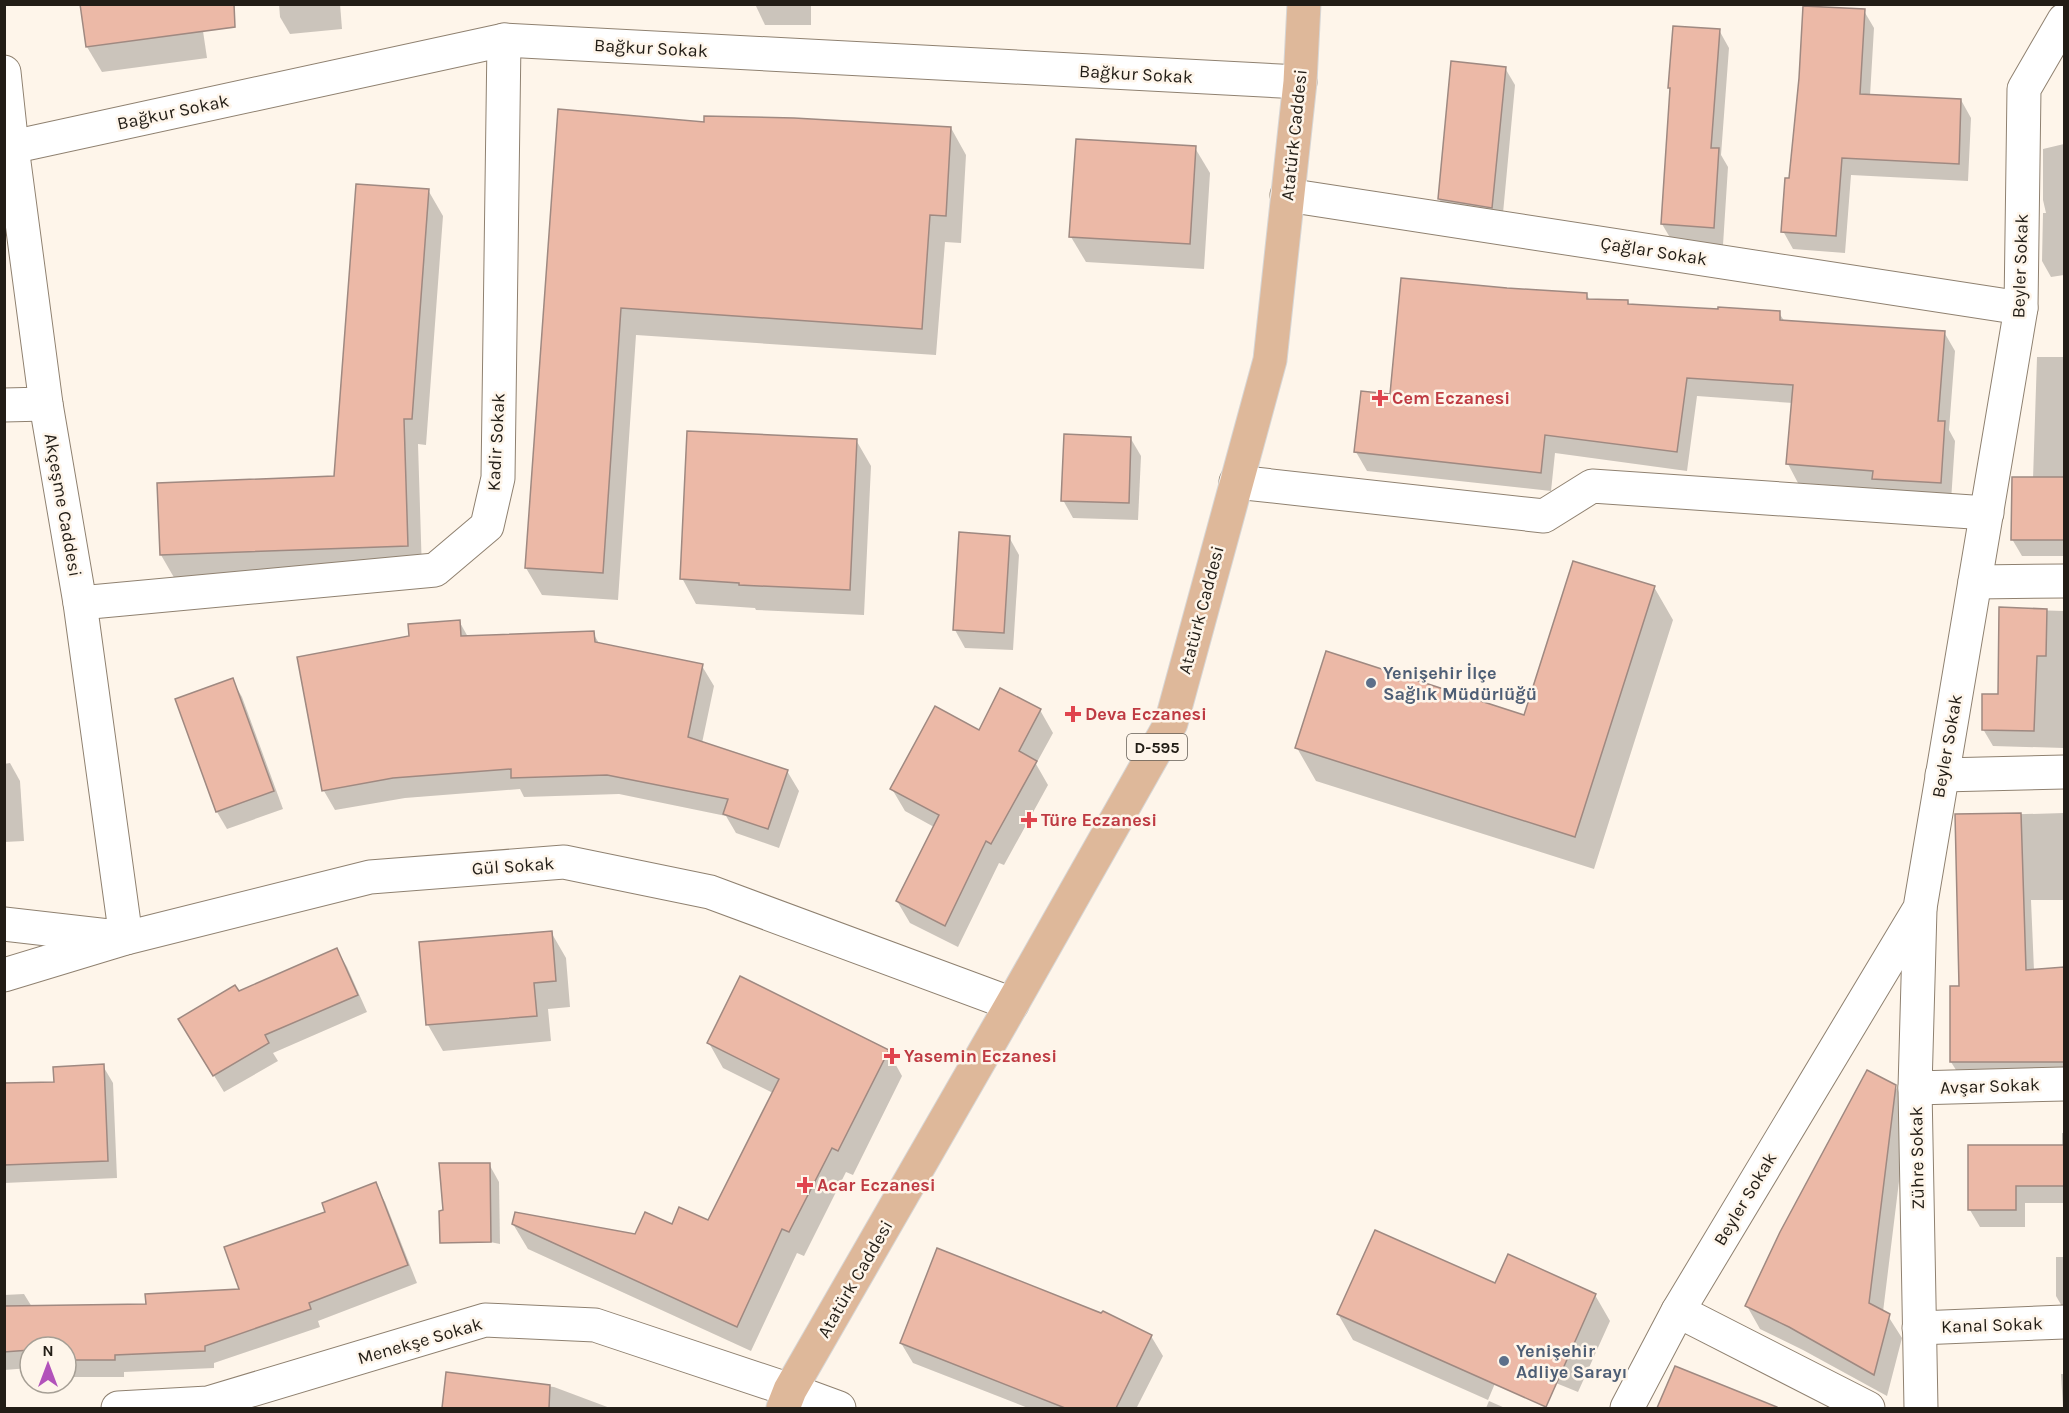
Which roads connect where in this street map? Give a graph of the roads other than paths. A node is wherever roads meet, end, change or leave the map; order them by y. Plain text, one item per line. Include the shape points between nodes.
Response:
1 (1304, 4) edge
2 (2064, 20) edge
3 (504, 39) junction
4 (4, 72) edge
5 (1300, 82) junction
6 (12, 147) junction
7 (1287, 195) junction
8 (2021, 308) junction
9 (46, 404) junction
10 (4, 405) edge
11 (1236, 482) junction
12 (1987, 513) junction
13 (2064, 581) edge
14 (1975, 582) junction
15 (80, 603) junction
16 (2064, 772) edge
17 (1942, 775) junction
18 (1920, 908) junction
19 (4, 924) edge
20 (126, 938) junction
21 (4, 975) edge
22 (1012, 1004) junction
23 (2064, 1084) edge
24 (1916, 1088) junction
25 (1678, 1311) junction
26 (2064, 1322) edge
27 (1919, 1328) junction
28 (787, 1399) edge
29 (207, 1406) edge
30 (118, 1408) edge
31 (839, 1408) edge
32 (1627, 1408) edge
33 (1868, 1408) edge
34 (1921, 1408) edge

1 - 5 main road, Atatürk Caddesi / D-595
2 - 8 street, Beyler Sokak via 2024,89
3 - 5 street, Bağkur Sokak
3 - 6 street, Bağkur Sokak
3 - 15 street, Kadir Sokak via 498,478 487,526 435,570
4 - 6 street, Akçeşme Caddesi
5 - 7 main road, Atatürk Caddesi / D-595
6 - 9 street, Akçeşme Caddesi
7 - 8 street, Çağlar Sokak
7 - 11 main road, Atatürk Caddesi / D-595 via 1269,360
8 - 12 street, Beyler Sokak
9 - 10 street
9 - 15 street, Akçeşme Caddesi
11 - 12 street via 1544,516 1592,486
11 - 22 main road, Atatürk Caddesi / D-595 via 1171,723
12 - 14 street, Beyler Sokak
13 - 14 street
14 - 17 street, Beyler Sokak
15 - 20 street, Akçeşme Caddesi
16 - 17 street
17 - 18 street, Beyler Sokak
18 - 24 street, Zühre Sokak
18 - 25 street, Beyler Sokak
19 - 20 street
20 - 21 street, Gül Sokak
20 - 22 street, Gül Sokak via 370,877 564,862 710,892
22 - 28 main road, Atatürk Caddesi / D-595
23 - 24 street, Avşar Sokak
24 - 27 street, Zühre Sokak
25 - 32 street, Beyler Sokak
25 - 33 street
26 - 27 street, Kanal Sokak
27 - 34 street, Zühre Sokak
28 - 29 street, Menekşe Sokak via 595,1325 485,1320
28 - 31 street, Menekşe Sokak
29 - 30 street, Menekşe Sokak

